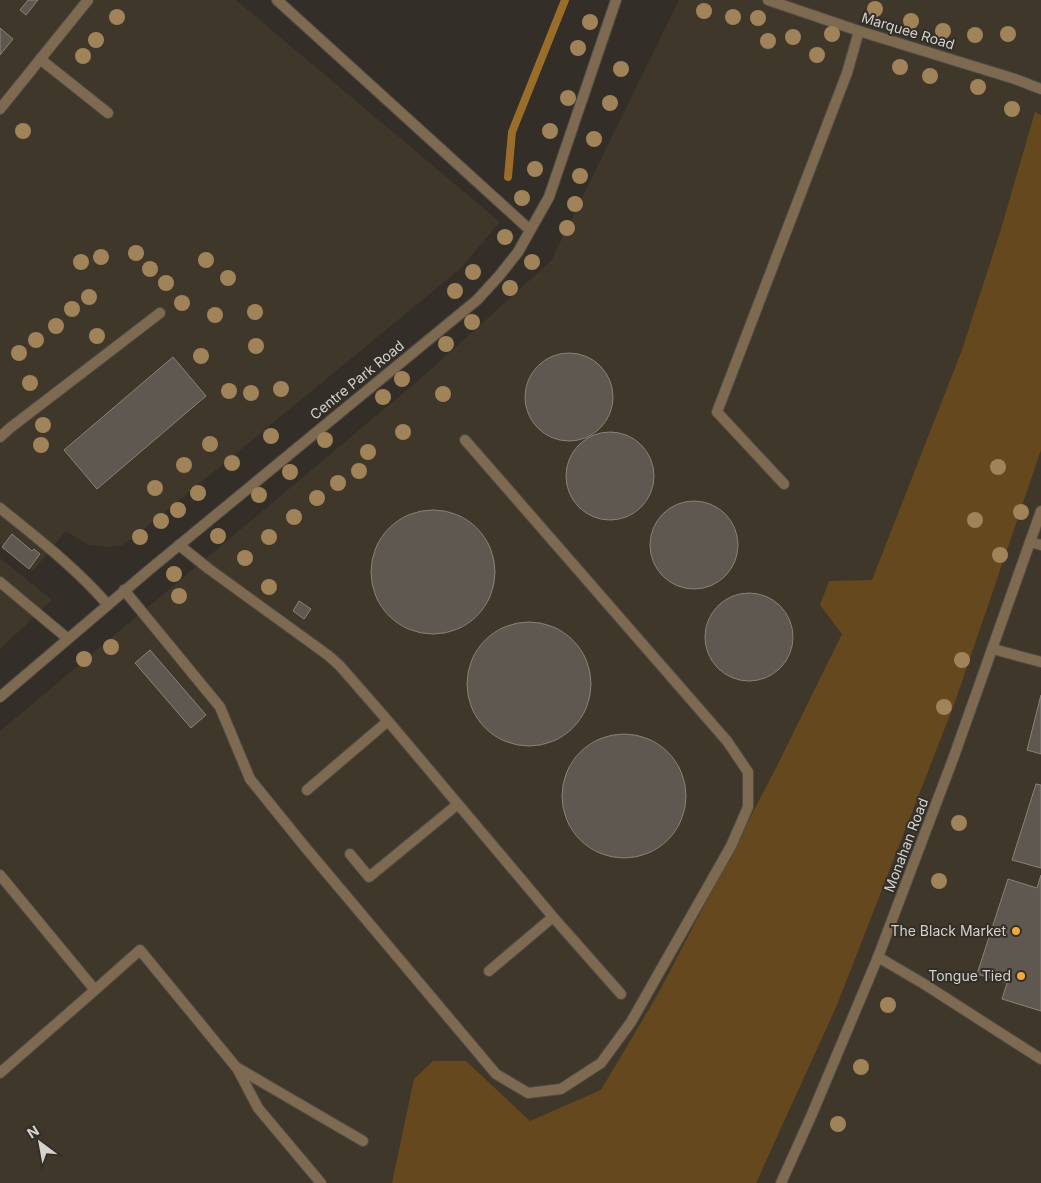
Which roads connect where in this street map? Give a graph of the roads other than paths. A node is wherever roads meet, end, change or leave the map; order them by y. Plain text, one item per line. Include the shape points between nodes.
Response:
1 (88, 0) edge
2 (277, 0) edge
3 (616, 0) edge
4 (768, 0) edge
5 (860, 31) junction
6 (40, 59) junction
7 (1041, 89) edge
8 (0, 109) edge
9 (108, 113) dead end
10 (530, 230) junction
11 (160, 313) dead end
12 (0, 437) edge
13 (465, 440) dead end
14 (784, 484) dead end
15 (0, 508) edge
16 (1041, 511) edge
17 (1030, 542) junction
18 (179, 545) junction
19 (1041, 545) edge
20 (0, 582) edge
21 (124, 590) junction
22 (108, 605) junction
23 (67, 638) junction
24 (993, 649) junction
25 (1041, 662) edge
26 (0, 697) edge
27 (388, 721) junction
28 (307, 790) dead end
29 (458, 804) junction
30 (350, 854) dead end
31 (0, 875) edge
32 (553, 917) junction
33 (878, 957) junction
34 (489, 971) dead end
35 (95, 990) junction
36 (621, 994) dead end
37 (1041, 1058) edge
38 (236, 1068) junction
39 (0, 1073) edge
40 (363, 1141) dead end
41 (321, 1183) edge
42 (781, 1183) edge

1 - 6 street
2 - 10 street
3 - 10 street, Centre Park Road via 550,197
4 - 5 street, Marquee Road
5 - 7 street, Marquee Road via 1015,78
5 - 14 street via 847,73 717,412
6 - 8 street
6 - 9 street
10 - 18 street, Centre Park Road via 518,252 477,300
11 - 12 street
13 - 21 street via 727,741 748,772 748,808 731,846 631,1022 601,1063 562,1089 528,1093 496,1074 250,779 220,707
15 - 22 street via 50,549
16 - 17 street, Monahan Road
17 - 19 street
17 - 24 street, Monahan Road
18 - 21 street, Centre Park Road
18 - 27 street via 329,656
20 - 23 street
21 - 22 street, Centre Park Road
22 - 23 street, Centre Park Road
23 - 26 street, Centre Park Road
24 - 25 street
24 - 33 street, Monahan Road
27 - 28 street
27 - 29 street
29 - 30 street via 370,877
29 - 32 street
31 - 35 street
32 - 34 street
32 - 36 street
33 - 37 street
33 - 42 street, Monahan Road
35 - 38 street via 140,950
35 - 39 street
38 - 40 street
38 - 41 street via 258,1108

